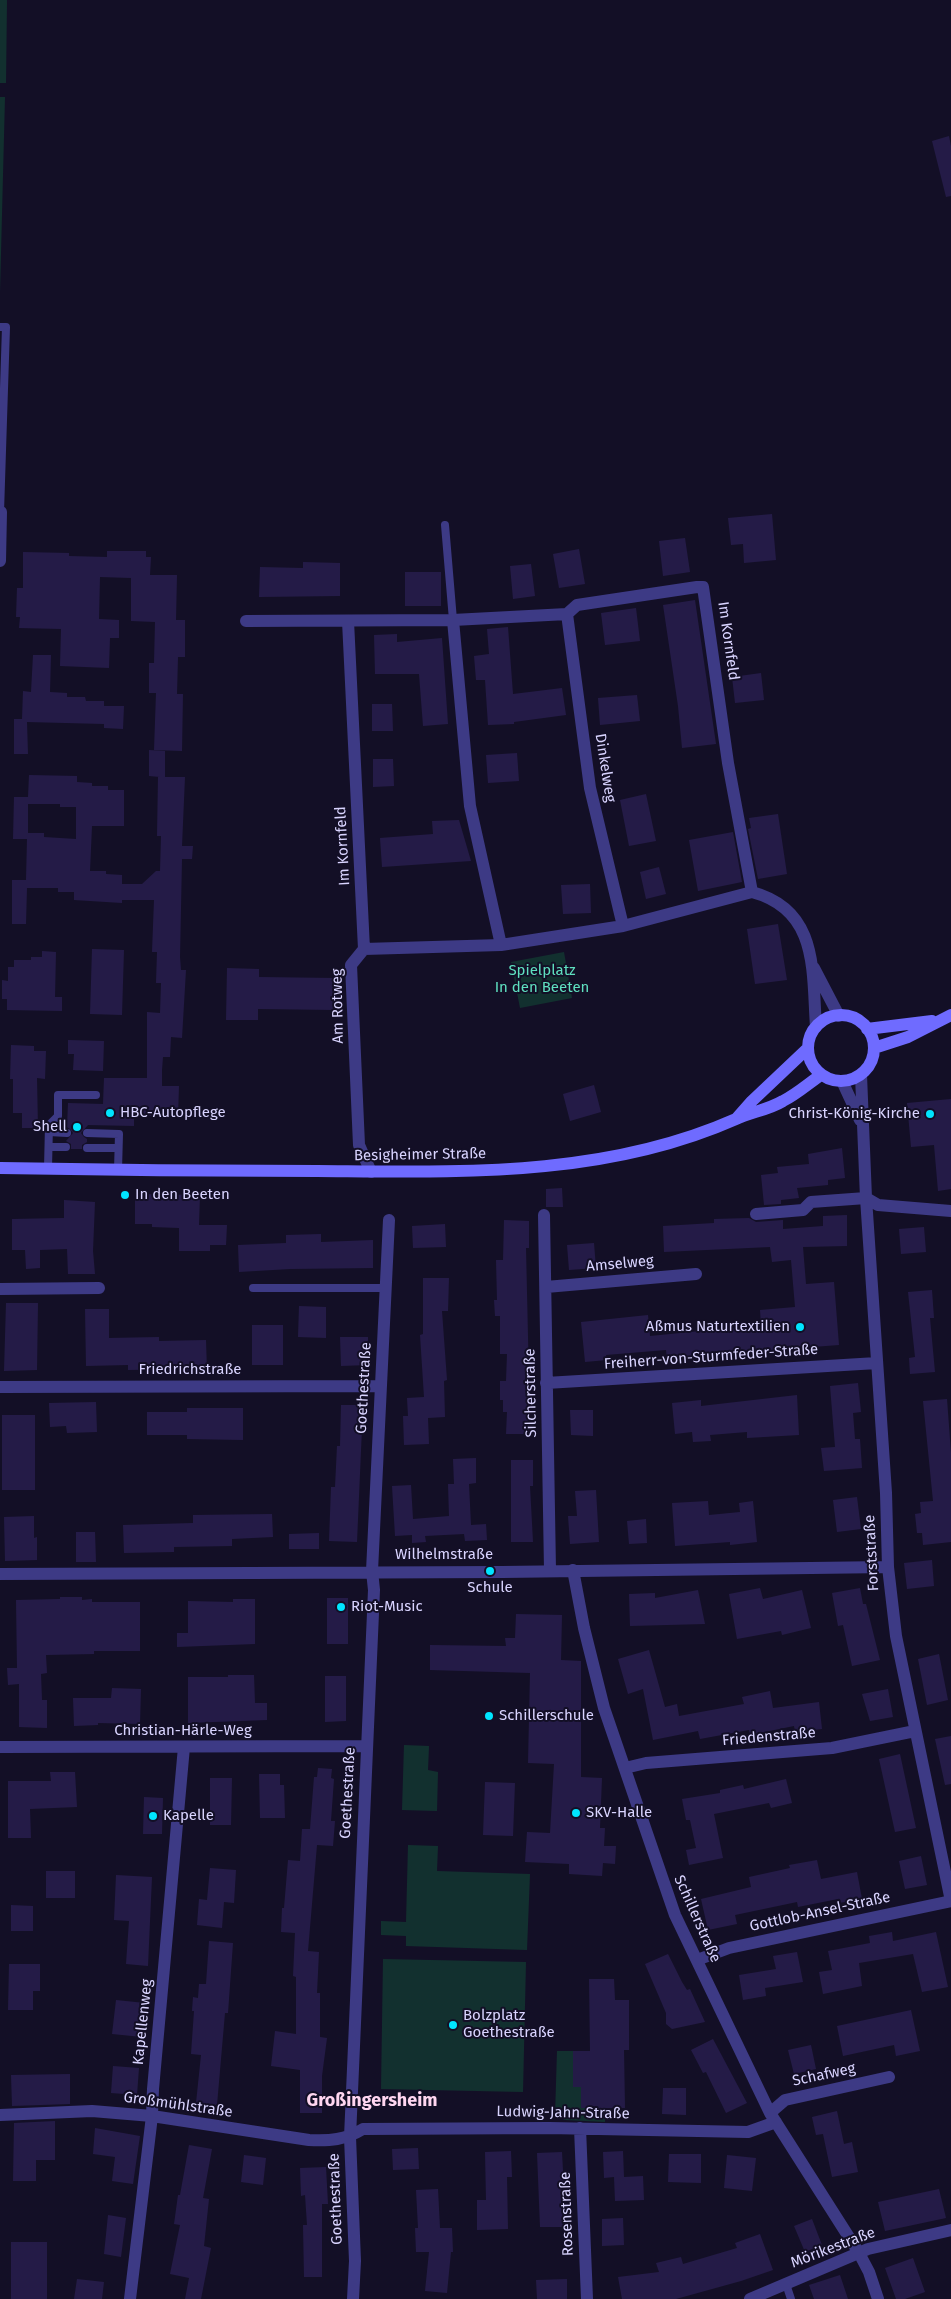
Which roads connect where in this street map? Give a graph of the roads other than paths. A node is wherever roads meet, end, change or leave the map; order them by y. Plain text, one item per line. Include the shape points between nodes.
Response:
1 (0, 327) edge
2 (1, 512) edge
3 (445, 525) dead end
4 (0, 561) edge
5 (567, 614) junction
6 (453, 620) junction
7 (246, 621) dead end
8 (348, 621) junction
9 (752, 892) junction
10 (622, 926) junction
11 (501, 945) junction
12 (364, 948) junction
13 (811, 964) junction
14 (839, 1016) junction
15 (945, 1018) edge
16 (816, 1028) junction
17 (867, 1029) junction
18 (808, 1048) junction
19 (874, 1048) junction
20 (821, 1075) junction
21 (860, 1075) junction
22 (842, 1081) junction
23 (96, 1095) dead end
24 (737, 1118) junction
25 (863, 1127) junction
26 (49, 1132) junction
27 (67, 1133) dead end
28 (88, 1133) dead end
29 (49, 1147) junction
30 (66, 1148) dead end
31 (87, 1148) dead end
32 (118, 1148) junction
33 (0, 1168) edge
34 (48, 1168) junction
35 (118, 1170) junction
36 (371, 1172) junction
37 (866, 1198) junction
38 (951, 1210) edge
39 (756, 1214) dead end
40 (544, 1215) dead end
41 (389, 1220) dead end
42 (696, 1274) dead end
43 (546, 1287) junction
44 (99, 1288) dead end
45 (253, 1288) dead end
46 (385, 1288) junction
47 (0, 1289) edge
48 (877, 1363) junction
49 (546, 1383) junction
50 (381, 1386) junction
51 (0, 1387) edge
52 (888, 1567) junction
53 (550, 1570) junction
54 (573, 1570) junction
55 (372, 1571) junction
56 (0, 1574) edge
57 (915, 1731) junction
58 (366, 1746) junction
59 (184, 1747) junction
60 (0, 1748) edge
61 (624, 1768) junction
62 (951, 1901) edge
63 (696, 1960) junction
64 (889, 2077) dead end
65 (771, 2113) junction
66 (0, 2115) edge
67 (152, 2116) junction
68 (580, 2128) junction
69 (350, 2137) junction
70 (951, 2230) edge
71 (859, 2253) junction
72 (786, 2284) junction
73 (130, 2299) edge
74 (353, 2299) edge
75 (587, 2299) edge
76 (750, 2299) edge
77 (791, 2299) edge
78 (878, 2299) edge

1 - 2 lane via 6,327
2 - 4 street
3 - 6 lane
5 - 6 street, Im Kornfeld
5 - 9 street, Im Kornfeld via 577,605 697,586 703,588 728,763
5 - 10 street, Dinkelweg via 590,788
6 - 8 street, Im Kornfeld
6 - 11 street via 470,806
7 - 8 street, Im Kornfeld
8 - 12 street, Im Kornfeld
9 - 10 street
9 - 13 street via 780,903 797,919
10 - 11 street
11 - 12 street
12 - 36 street, Am Rotweg via 350,964 359,1145
13 - 14 street
13 - 16 street
14 - 16 main road via 826,1019
14 - 17 main road via 855,1018
15 - 17 main road
15 - 19 main road via 908,1037
16 - 18 main road
17 - 19 main road
18 - 20 main road via 814,1067
18 - 24 main road
19 - 21 main road via 870,1063
20 - 22 main road
20 - 24 main road, Besigheimer Straße via 784,1101
21 - 22 main road
21 - 25 street, Forststraße
22 - 25 street, Forststraße
23 - 26 lane via 58,1095 58,1116 49,1125
24 - 36 main road, Besigheimer Straße via 658,1148 587,1162 487,1170
25 - 37 street, Forststraße
26 - 27 lane
26 - 29 lane
28 - 32 lane via 119,1134
29 - 30 lane
29 - 34 lane
31 - 32 lane
32 - 35 lane
33 - 34 main road, Besigheimer Straße
34 - 35 main road, Besigheimer Straße
35 - 36 main road, Besigheimer Straße
37 - 38 street via 878,1205
37 - 39 street via 810,1202 803,1210
37 - 48 street, Forststraße
40 - 43 street, Silcherstraße
41 - 46 street, Goethestraße
42 - 43 street, Amselweg
43 - 49 street, Silcherstraße
44 - 47 street
45 - 46 lane
46 - 50 street, Goethestraße
48 - 49 street, Freiherr-von-Sturmfeder-Straße
48 - 52 street, Forststraße
49 - 53 street, Silcherstraße
50 - 51 street, Friedrichstraße
50 - 55 street, Goethestraße
52 - 54 street, Wilhelmstraße
52 - 57 street, Forststraße via 896,1636
53 - 54 street, Wilhelmstraße
53 - 55 street, Wilhelmstraße
54 - 61 street, Schillerstraße via 604,1708
55 - 56 street, Wilhelmstraße
55 - 58 street, Goethestraße via 374,1590
57 - 61 street, Friedenstraße via 832,1748 646,1763
57 - 62 street, Forststraße
58 - 59 street, Christian-Härle-Weg
58 - 69 street, Goethestraße
59 - 60 street, Christian-Härle-Weg
59 - 67 street, Kapellenweg
61 - 63 street, Schillerstraße via 675,1915
62 - 63 street, Gottlob-Ansel-Straße via 729,1948
63 - 65 street, Schillerstraße
64 - 65 street, Schafweg via 784,2100
65 - 68 street, Ludwig-Jahn-Straße via 748,2132
65 - 71 street, Schillerstraße
66 - 67 street, Großmühlstraße via 92,2111
67 - 69 street, Großmühlstraße via 309,2140 335,2141
67 - 73 street, Kapellenweg
68 - 69 street, Ludwig-Jahn-Straße via 363,2129
68 - 75 street, Rosenstraße
69 - 74 street, Goethestraße via 355,2261
70 - 71 street, Mörikestraße
71 - 72 street, Mörikestraße
71 - 78 street, Schillerstraße
72 - 76 street, Mörikestraße
72 - 77 lane, Mörikestraße

